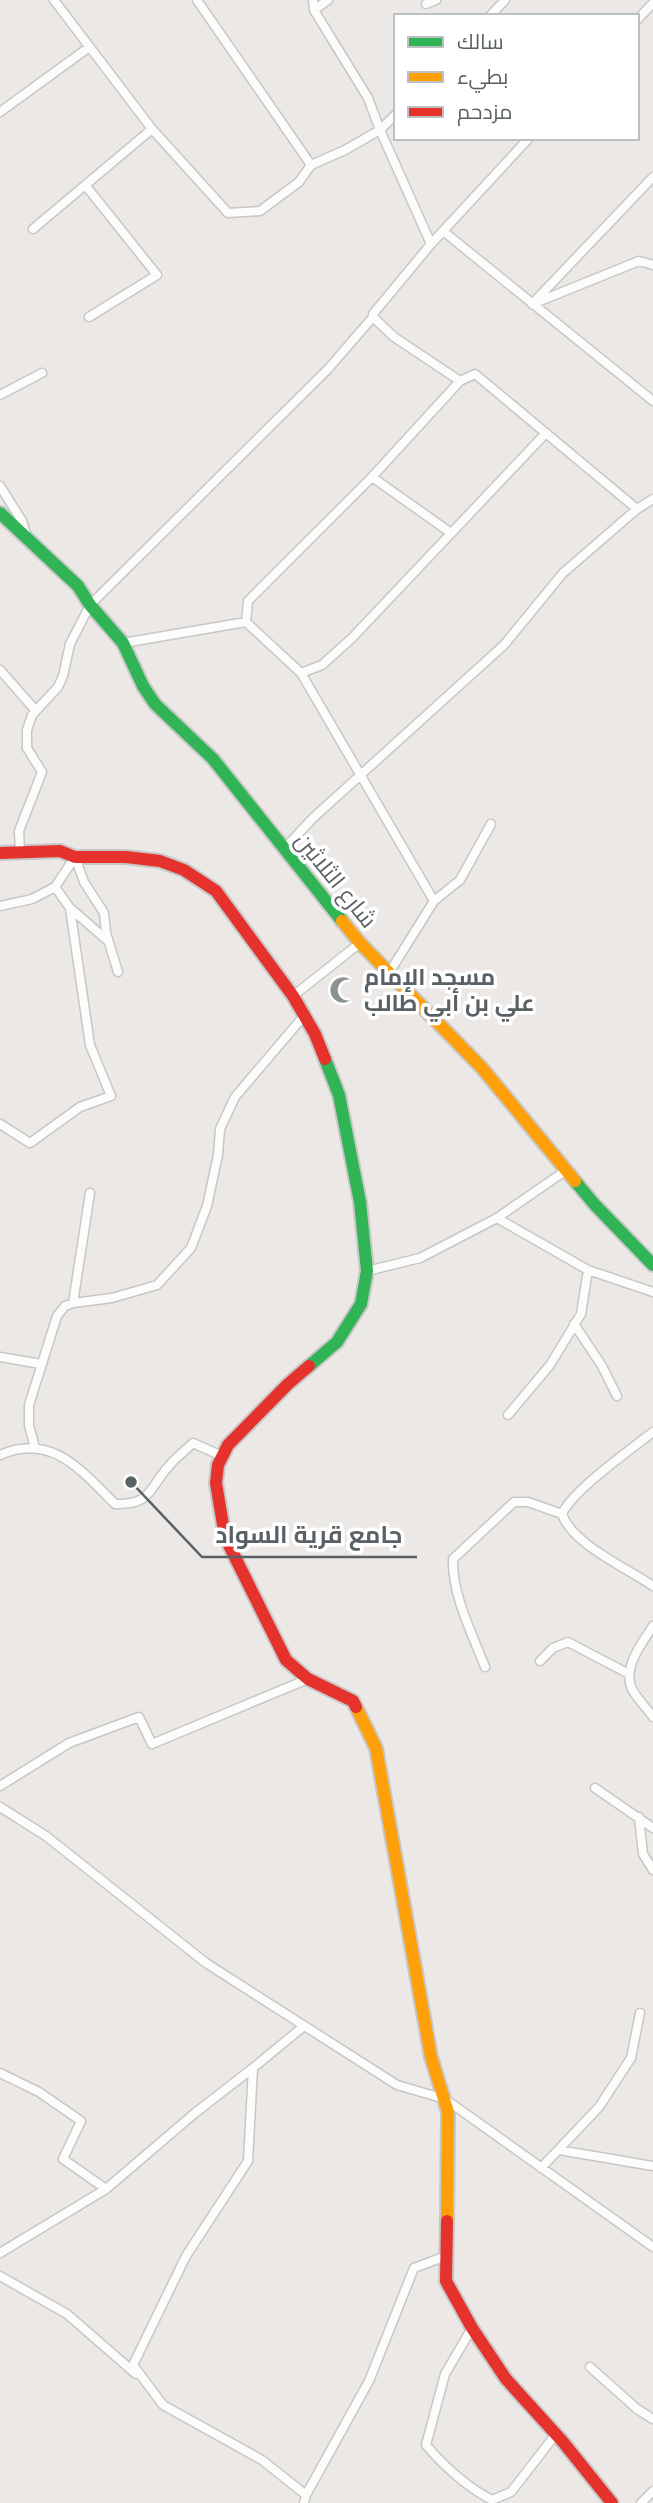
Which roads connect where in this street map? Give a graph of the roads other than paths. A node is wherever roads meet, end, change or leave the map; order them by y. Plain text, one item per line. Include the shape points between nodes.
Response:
1 (54, 0) edge
2 (197, 0) edge
3 (313, 0) edge
4 (328, 0) edge
5 (436, 0) edge
6 (505, 0) edge
7 (653, 3) edge
8 (426, 4) dead end
9 (314, 10) junction
10 (492, 14) edge
11 (639, 18) edge
12 (88, 48) junction
13 (0, 112) edge
14 (394, 116) edge
15 (152, 129) junction
16 (380, 130) junction
17 (526, 140) edge
18 (311, 164) junction
19 (653, 177) edge
20 (86, 186) junction
21 (33, 229) dead end
22 (443, 231) junction
23 (431, 244) junction
24 (653, 265) edge
25 (532, 304) junction
26 (89, 317) dead end
27 (373, 317) junction
28 (41, 373) dead end
29 (460, 382) junction
30 (0, 395) edge
31 (653, 401) edge
32 (546, 433) junction
33 (372, 477) junction
34 (0, 486) edge
35 (653, 499) edge
36 (637, 509) junction
37 (0, 513) edge
38 (451, 533) junction
39 (28, 540) junction
40 (90, 605) junction
41 (246, 622) junction
42 (123, 643) junction
43 (0, 670) edge
44 (301, 673) junction
45 (36, 711) junction
46 (359, 775) junction
47 (491, 824) dead end
48 (284, 849) junction
49 (20, 852) junction
50 (0, 853) edge
51 (75, 857) junction
52 (55, 887) junction
53 (434, 901) junction
54 (0, 906) edge
55 (71, 908) junction
56 (108, 941) junction
57 (360, 943) junction
58 (118, 972) dead end
59 (389, 973) junction
60 (293, 996) junction
61 (303, 1017) junction
62 (0, 1124) edge
63 (565, 1171) junction
64 (90, 1193) dead end
65 (497, 1218) junction
66 (653, 1265) edge
67 (588, 1270) junction
68 (367, 1271) junction
69 (653, 1292) edge
70 (73, 1303) junction
71 (574, 1324) junction
72 (0, 1357) edge
73 (41, 1364) junction
74 (617, 1396) dead end
75 (509, 1415) dead end
76 (653, 1433) edge
77 (35, 1448) junction
78 (0, 1455) edge
79 (222, 1456) junction
80 (562, 1514) junction
81 (653, 1586) edge
82 (653, 1626) edge
83 (540, 1661) dead end
84 (485, 1667) dead end
85 (629, 1674) junction
86 (308, 1679) junction
87 (653, 1717) edge
88 (0, 1786) edge
89 (595, 1788) dead end
90 (0, 1807) edge
91 (639, 1818) junction
92 (653, 1828) edge
93 (653, 1870) edge
94 (640, 2013) dead end
95 (304, 2026) junction
96 (253, 2068) junction
97 (0, 2073) edge
98 (445, 2099) junction
99 (559, 2150) junction
100 (653, 2166) edge
101 (541, 2168) junction
102 (106, 2189) junction
103 (653, 2247) edge
104 (0, 2253) edge
105 (446, 2256) junction
106 (0, 2276) edge
107 (472, 2328) junction
108 (590, 2367) dead end
109 (149, 2386) junction
110 (653, 2419) edge
111 (556, 2434) junction
112 (653, 2491) edge
113 (305, 2499) edge
114 (612, 2503) edge
115 (641, 2503) edge

1 - 12 street
2 - 18 street
3 - 9 street
4 - 9 street
5 - 8 street
6 - 10 street
7 - 11 street
9 - 16 street via 368,98
12 - 13 street
12 - 15 street
14 - 16 street
15 - 18 street via 228,213 260,211 299,182
15 - 20 street
16 - 18 street
16 - 23 street
17 - 22 street
19 - 25 street
20 - 21 street
20 - 26 street via 156,275
22 - 23 street
22 - 25 street
23 - 27 street
24 - 25 street via 639,261
25 - 31 street
27 - 29 street
27 - 40 street via 328,369
28 - 30 street
29 - 32 street via 475,374
29 - 33 street
32 - 36 street
32 - 38 street
33 - 38 street
33 - 41 street via 248,601
34 - 39 street
35 - 36 street
36 - 46 street via 563,573 504,645
37 - 39 street, شارع الثلاثين
38 - 44 street via 352,638 323,665
39 - 40 street, شارع الثلاثين via 78,586
40 - 42 street, شارع الثلاثين
40 - 45 street via 70,644 58,687
41 - 42 street
41 - 44 street
42 - 48 street, شارع الثلاثين via 155,704 219,766
43 - 45 street
44 - 46 street
45 - 49 street via 27,730 27,748 42,772 19,831
46 - 48 street
46 - 53 street
47 - 53 street via 460,880
48 - 57 street, شارع الثلاثين
49 - 50 street
49 - 51 street via 60,851
51 - 52 street
51 - 56 street via 84,882 104,913
51 - 60 street via 160,861 184,870 216,891
52 - 54 street via 32,899
52 - 55 street
53 - 59 street
55 - 56 street
55 - 62 street via 90,1045 111,1096 80,1107 30,1143
56 - 58 street
57 - 59 street, شارع الثلاثين
57 - 60 street
59 - 63 street, شارع الثلاثين via 482,1068
60 - 61 street
61 - 68 street via 339,1095 360,1202
61 - 70 street via 235,1097 220,1129 207,1206 191,1248 157,1285
63 - 65 street
63 - 66 street, شارع الثلاثين
64 - 70 street
65 - 67 street
65 - 68 street via 420,1258
67 - 69 street
67 - 71 street
68 - 79 street via 361,1304 337,1342 288,1384
70 - 73 street via 57,1316
71 - 74 street
71 - 75 street via 550,1365
72 - 73 street
73 - 77 street via 29,1405
76 - 80 street via 602,1472
77 - 78 street
77 - 79 street via 51,1450 77,1466 115,1504 133,1505 149,1495 193,1443
79 - 86 street via 216,1483 225,1537 286,1660
80 - 81 street via 579,1538
80 - 84 street via 514,1502 453,1559 452,1573
82 - 85 street
83 - 85 street via 568,1642
85 - 87 street via 632,1689
86 - 88 street via 152,1744 139,1717 69,1744
86 - 98 street via 353,1701 376,1748 431,2057
89 - 91 street
90 - 95 street via 46,1836 206,1963
91 - 92 street
91 - 93 street via 643,1854
94 - 99 street via 631,2058 599,2108
95 - 96 street
95 - 98 street via 397,2085
96 - 102 street
96 - 109 street via 248,2161 186,2256 133,2365
97 - 102 street via 39,2092 81,2121 63,2159
98 - 101 street
98 - 105 street
99 - 100 street
99 - 101 street
101 - 103 street
102 - 104 street
105 - 107 street via 446,2281
105 - 113 street via 414,2268 369,2381
106 - 109 street via 67,2314
107 - 111 street via 506,2379
107 - 111 street via 445,2374 426,2445 492,2500 511,2492
108 - 110 street
109 - 113 street via 163,2405 262,2460
111 - 114 street
112 - 115 street

